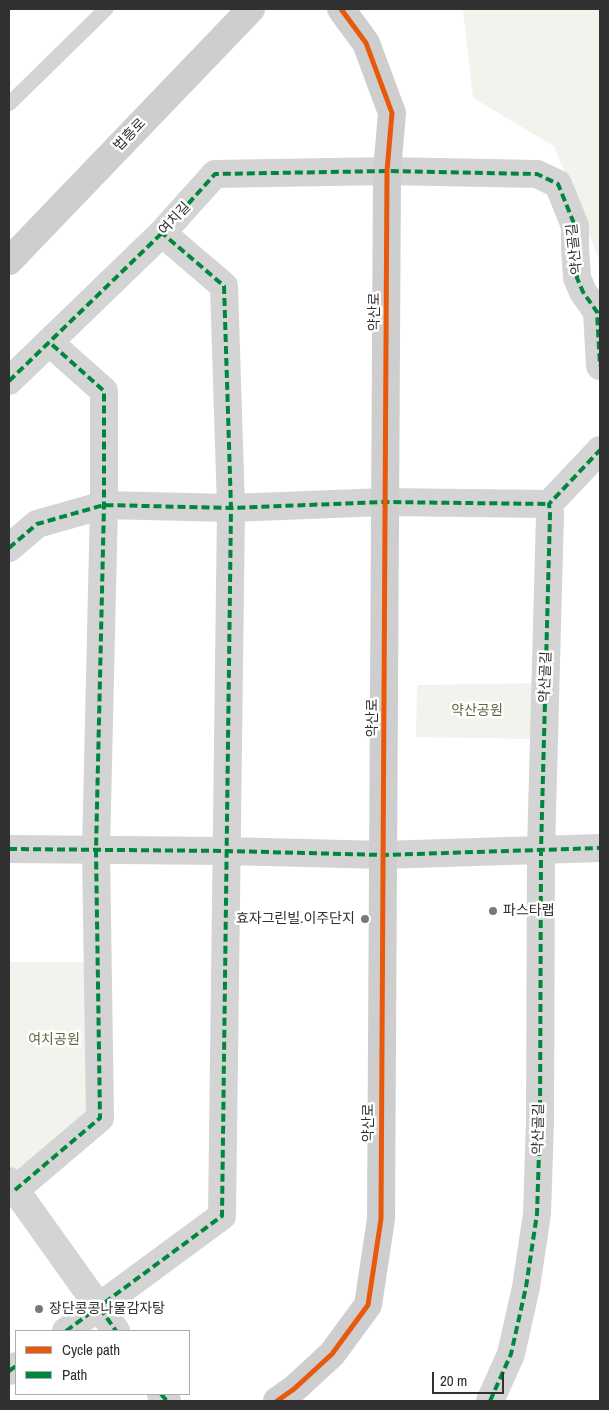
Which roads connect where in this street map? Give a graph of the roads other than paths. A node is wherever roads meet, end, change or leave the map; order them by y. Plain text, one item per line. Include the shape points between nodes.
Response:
1 (106, 9) edge
2 (250, 9) edge
3 (341, 9) edge
4 (9, 104) edge
5 (387, 171) junction
6 (162, 233) junction
7 (9, 260) edge
8 (49, 342) junction
9 (600, 366) edge
10 (9, 381) edge
11 (600, 450) edge
12 (384, 502) junction
13 (549, 504) junction
14 (104, 505) junction
15 (231, 508) junction
16 (9, 548) edge
17 (600, 848) edge
18 (9, 849) edge
19 (96, 850) junction
20 (541, 850) junction
21 (227, 851) junction
22 (384, 855) junction
23 (12, 1186) edge
24 (100, 1308) junction
25 (67, 1330) edge
26 (115, 1330) edge
27 (277, 1401) edge
28 (490, 1401) edge

1 - 4 lane
2 - 7 street, 법흥로
3 - 5 street, 약산로 via 366,43 392,113
5 - 6 street, 여치길 via 216,174
5 - 9 street, 약산골길 via 537,174 558,184 575,226 577,278 597,312
5 - 12 street, 약산로
6 - 8 street, 여치길
6 - 15 street via 224,286
8 - 10 street, 여치길
8 - 14 street via 104,391
11 - 13 street
12 - 13 street
12 - 15 street
12 - 22 street, 약산로
13 - 20 street, 약산골길
14 - 15 street
14 - 16 street via 37,524
14 - 19 street
15 - 21 street
17 - 20 street
18 - 19 street
19 - 21 street
19 - 23 street via 100,1118
20 - 22 street
20 - 28 street, 약산골길 via 537,1214 526,1287 511,1354
21 - 22 street
21 - 24 street via 222,1216
22 - 27 street, 약산로 via 380,1219 368,1304 332,1354
23 - 24 street
24 - 25 street
24 - 26 street

